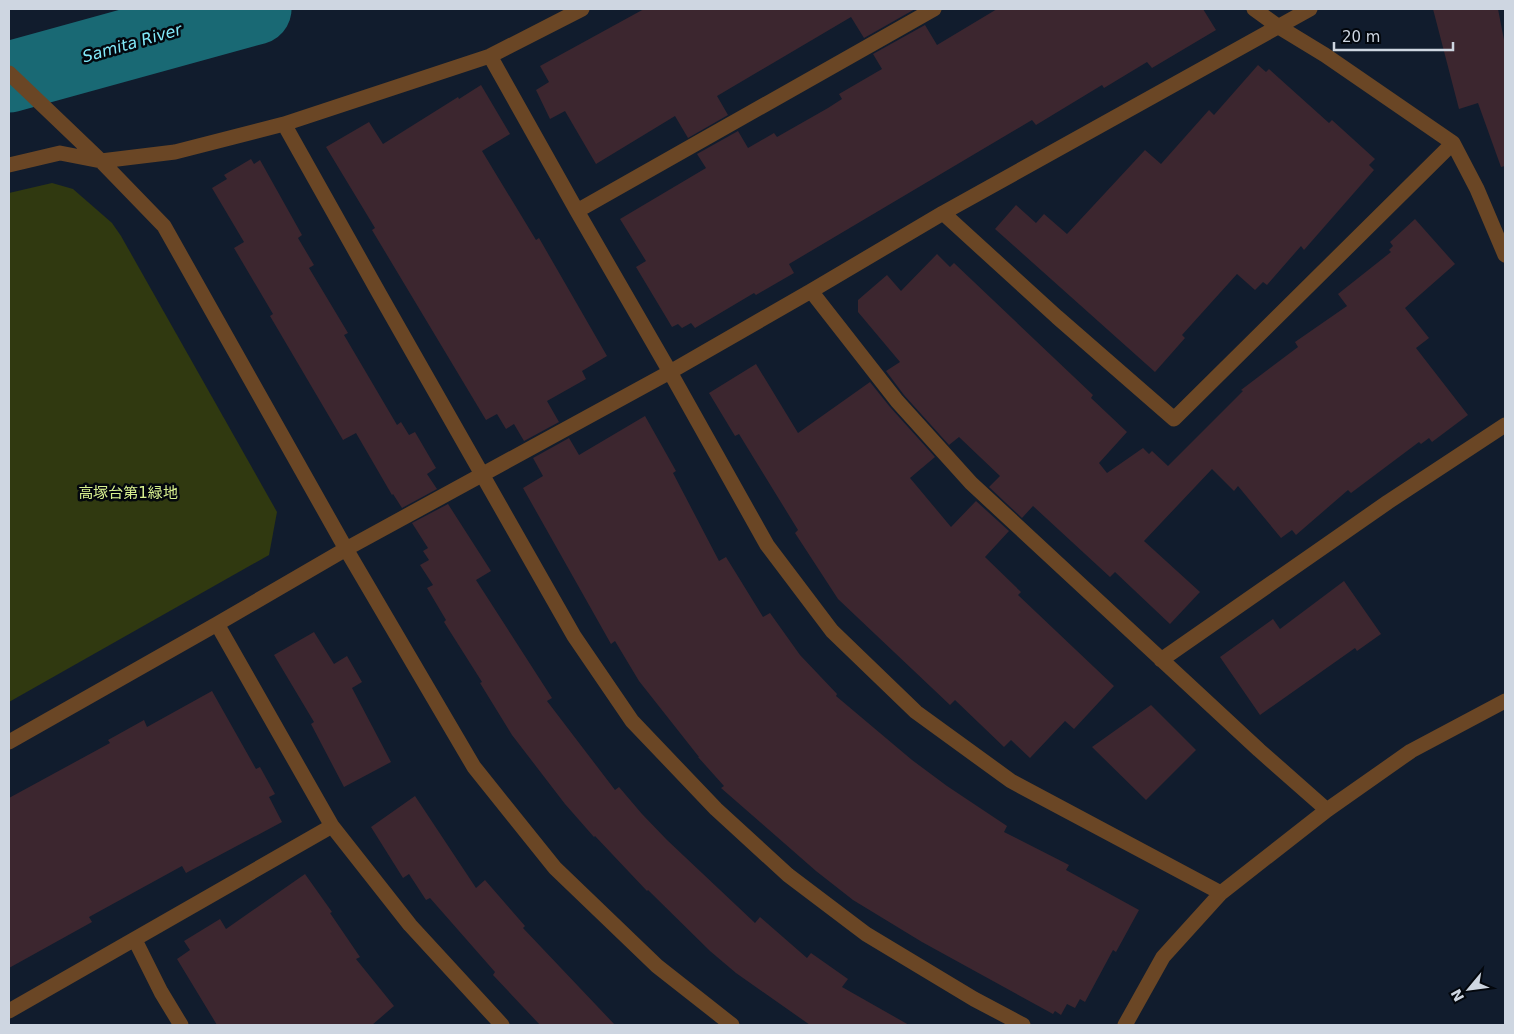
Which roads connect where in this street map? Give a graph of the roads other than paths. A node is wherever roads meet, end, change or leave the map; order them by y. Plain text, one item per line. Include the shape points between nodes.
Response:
1 (582, 9) edge
2 (934, 9) edge
3 (1254, 9) edge
4 (1310, 9) edge
5 (1279, 27) junction
6 (490, 56) junction
7 (9, 73) edge
8 (284, 124) junction
9 (1453, 143) junction
10 (101, 161) junction
11 (9, 165) edge
12 (577, 211) junction
13 (943, 213) junction
14 (1505, 255) edge
15 (812, 291) junction
16 (670, 372) junction
17 (1505, 425) edge
18 (483, 475) junction
19 (346, 549) junction
20 (217, 624) junction
21 (1161, 660) junction
22 (1505, 701) edge
23 (9, 742) edge
24 (1327, 810) junction
25 (332, 826) junction
26 (1222, 892) junction
27 (134, 940) junction
28 (9, 1011) edge
29 (182, 1025) edge
30 (502, 1025) edge
31 (732, 1025) edge
32 (1023, 1025) edge
33 (1125, 1025) edge

1 - 6 street
2 - 12 street
3 - 5 street
4 - 5 street
5 - 9 street
5 - 13 street
6 - 8 street
6 - 12 street
7 - 10 street
8 - 10 street via 175,152
8 - 18 street
9 - 13 street via 1174,419
9 - 14 street via 1478,189
10 - 11 street via 60,153
10 - 19 street via 164,226
12 - 16 street
13 - 15 street
15 - 16 street
15 - 21 street via 897,401 971,483
16 - 18 street
16 - 26 street via 767,545 832,631 916,712 1011,781
17 - 21 street
18 - 19 street
18 - 32 street via 574,636 632,721 716,809 788,875 866,934
19 - 20 street
19 - 31 street via 474,767 555,868 656,966
20 - 23 street
20 - 25 street
21 - 24 street
22 - 24 street via 1411,751
24 - 26 street
25 - 27 street
25 - 30 street via 410,925
26 - 33 street via 1163,957
27 - 28 street
27 - 29 street

